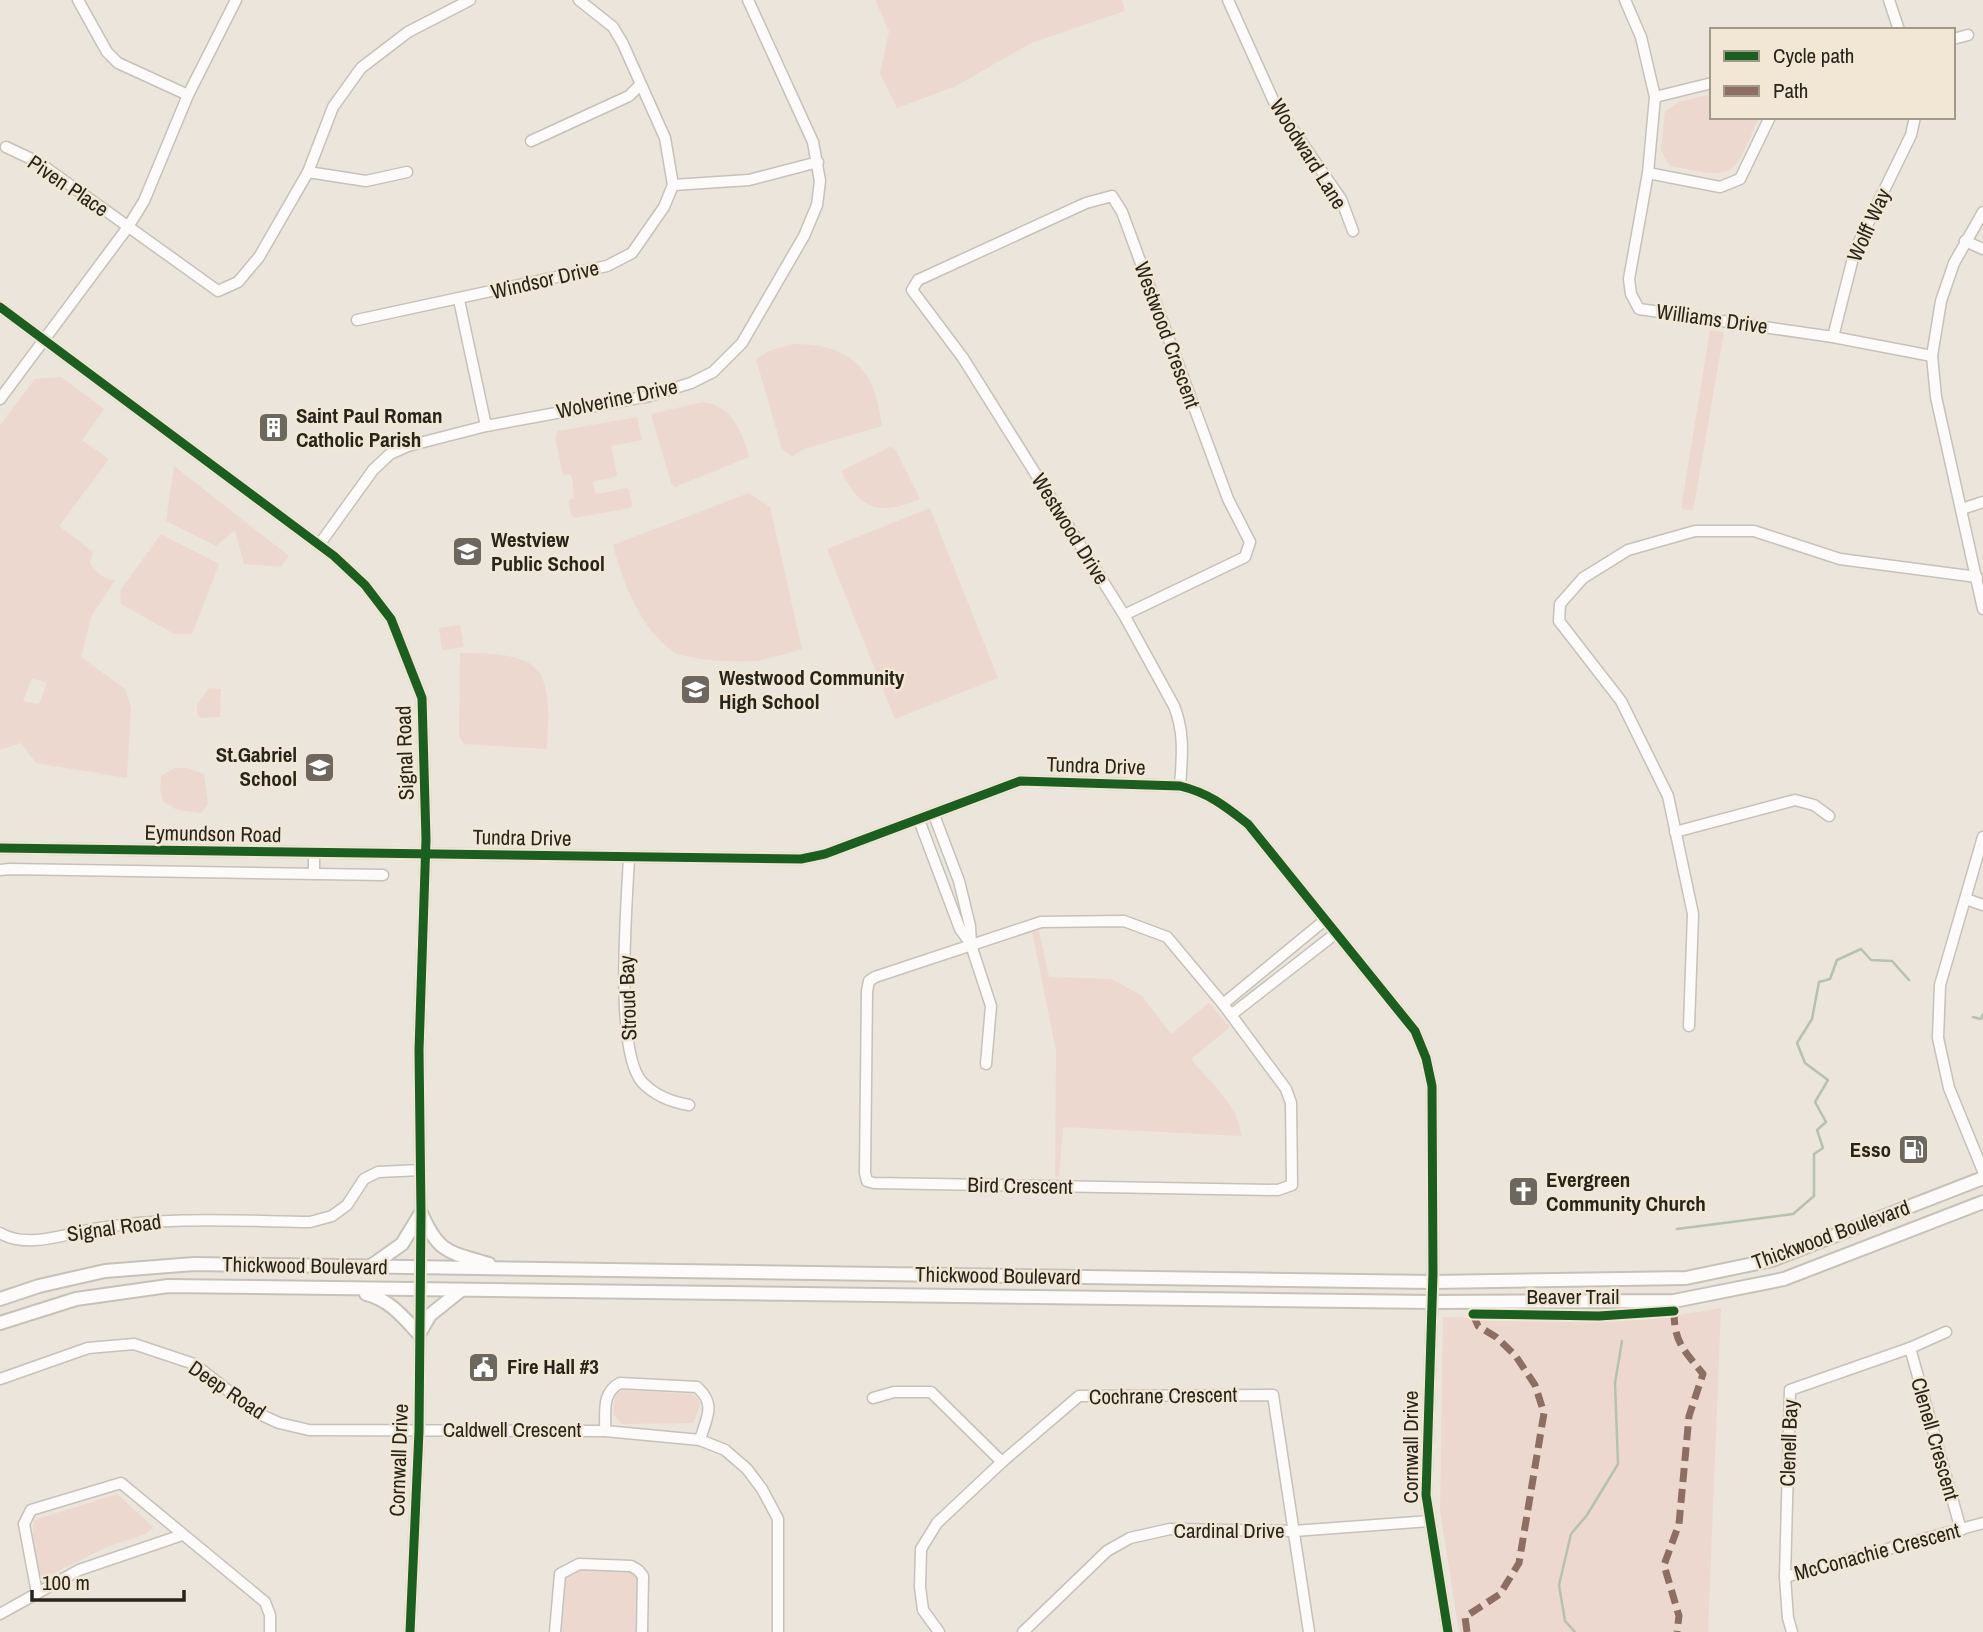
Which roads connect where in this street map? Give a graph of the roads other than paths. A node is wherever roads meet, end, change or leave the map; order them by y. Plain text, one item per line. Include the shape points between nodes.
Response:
1 (78, 0) edge
2 (236, 0) edge
3 (470, 0) edge
4 (579, 0) edge
5 (748, 0) edge
6 (1228, 0) edge
7 (1625, 0) edge
8 (1889, 0) edge
9 (1898, 28) edge
10 (1968, 35) dead end
11 (1955, 38) edge
12 (1710, 83) edge
13 (640, 85) junction
14 (188, 95) junction
15 (1655, 97) junction
16 (1769, 119) edge
17 (1915, 119) edge
18 (531, 141) dead end
19 (6, 147) dead end
20 (818, 162) junction
21 (308, 172) junction
22 (407, 172) dead end
23 (1648, 173) junction
24 (673, 185) junction
25 (1983, 212) edge
26 (128, 227) junction
27 (1353, 231) dead end
28 (1965, 241) junction
29 (1983, 249) edge
30 (912, 290) joint
31 (459, 300) junction
32 (0, 307) edge
33 (357, 320) dead end
34 (1833, 337) junction
35 (44, 340) junction
36 (1932, 356) junction
37 (0, 399) edge
38 (485, 426) junction
39 (1983, 502) edge
40 (1962, 509) junction
41 (319, 545) junction
42 (1977, 577) junction
43 (1983, 609) edge
44 (1124, 615) junction
45 (1180, 786) junction
46 (934, 815) junction
47 (1829, 816) dead end
48 (919, 820) junction
49 (1675, 832) junction
50 (1983, 836) edge
51 (0, 848) edge
52 (314, 853) junction
53 (425, 854) junction
54 (629, 857) junction
55 (0, 870) edge
56 (314, 874) junction
57 (383, 876) dead end
58 (959, 881) junction
59 (945, 887) junction
60 (1966, 899) junction
61 (1983, 905) edge
62 (1325, 920) junction
63 (1335, 934) junction
64 (971, 945) junction
65 (1272, 963) junction
66 (1283, 976) junction
67 (1223, 1004) junction
68 (1231, 1015) junction
69 (1689, 1026) dead end
70 (986, 1064) dead end
71 (689, 1105) dead end
72 (421, 1170) junction
73 (1983, 1171) edge
74 (1983, 1178) edge
75 (1983, 1202) edge
76 (421, 1213) junction
77 (0, 1233) edge
78 (370, 1266) junction
79 (420, 1268) junction
80 (504, 1268) junction
81 (1432, 1282) junction
82 (347, 1289) junction
83 (420, 1290) junction
84 (460, 1291) junction
85 (0, 1299) edge
86 (1431, 1302) junction
87 (0, 1323) edge
88 (1946, 1332) dead end
89 (419, 1334) junction
90 (1910, 1348) junction
91 (0, 1379) edge
92 (873, 1398) dead end
93 (419, 1431) junction
94 (605, 1431) junction
95 (700, 1440) junction
96 (1002, 1462) junction
97 (1430, 1521) junction
98 (1983, 1522) edge
99 (1961, 1530) junction
100 (1294, 1531) junction
101 (182, 1535) junction
102 (1785, 1577) junction
103 (37, 1594) junction
104 (0, 1614) edge
105 (270, 1632) edge
106 (410, 1632) edge
107 (555, 1632) edge
108 (642, 1632) edge
109 (778, 1632) edge
110 (939, 1632) edge
111 (1023, 1632) edge
112 (1309, 1632) edge
113 (1448, 1632) edge
114 (1792, 1632) edge

1 - 14 street via 118,63
2 - 14 street
3 - 21 street via 408,32 361,68 333,107
4 - 13 street via 613,27
5 - 20 street, Wolverine Drive
6 - 27 street, Woodward Lane via 1275,104 1341,198
7 - 15 street, Williams Drive via 1641,37
8 - 9 street
10 - 11 street
12 - 15 street
13 - 18 street via 629,96
13 - 24 street via 665,138
14 - 26 street via 144,201
15 - 23 street, Williams Drive
16 - 23 street via 1740,179 1731,184 1720,187
17 - 34 street, Wolff Way via 1855,250
19 - 26 street, Piven Place via 38,162
20 - 24 street via 749,180
20 - 38 street, Wolverine Drive via 817,205 804,236 742,343 713,372 649,396
21 - 22 street via 366,181
21 - 26 street via 259,257 238,282 218,291
23 - 34 street, Williams Drive via 1629,279 1639,309
24 - 31 street, Windsor Drive via 664,207 632,253 607,266
25 - 28 street
26 - 35 street
28 - 29 street
28 - 36 street via 1941,301
30 - 44 street, Westwood Drive via 963,358
30 - 44 street, Westwood Crescent via 918,280 1086,203 1112,196 1122,212 1228,499 1250,542 1245,557
31 - 33 street, Windsor Drive
31 - 38 street
32 - 35 street, Signal Road
34 - 36 street, Williams Drive
35 - 37 street
35 - 41 street, Signal Road
36 - 40 street via 1936,397
38 - 41 street, Wolverine Drive via 390,454 373,470
39 - 40 street
40 - 42 street
41 - 53 street, Signal Road via 365,585 391,619 422,698
42 - 43 street
42 - 49 street via 1840,559 1754,531 1695,531 1628,550 1583,578 1560,604 1559,621 1621,701 1668,796
44 - 45 street, Westwood Drive via 1181,721
45 - 46 street, Tundra Drive via 1020,781
45 - 62 street, Tundra Drive via 1202,792 1248,824
46 - 48 street, Tundra Drive
46 - 58 street
47 - 49 street via 1814,805 1795,800
48 - 54 street, Tundra Drive via 801,859
48 - 59 street
49 - 69 street via 1693,914
50 - 60 street
51 - 52 street, Eymundson Road
52 - 53 street, Eymundson Road
52 - 56 street
53 - 54 street, Tundra Drive
53 - 72 street, Signal Road via 419,1050
54 - 71 street, Stroud Bay via 625,1029 632,1066 642,1082 668,1101
55 - 56 street
56 - 57 street
58 - 59 street
58 - 64 street
59 - 64 street
60 - 61 street
60 - 73 street via 1940,985 1938,1038 1949,1088
62 - 63 street, Tundra Drive
62 - 65 street
63 - 66 street
63 - 81 street, Tundra Drive via 1415,1031 1426,1058 1432,1086
64 - 67 street, Bird Crescent via 1041,922 1124,921 1167,937
64 - 68 street, Bird Crescent via 869,981 865,1173 867,1181 874,1184 1278,1191 1292,1185 1291,1103 1286,1088
64 - 70 street via 991,1006
65 - 66 street
65 - 67 street
66 - 68 street
67 - 68 street, Bird Crescent
72 - 76 street, Signal Road
72 - 77 street, Signal Road via 378,1172 364,1179 340,1211 310,1222 167,1220 27,1241
74 - 81 main road, Thickwood Boulevard via 1772,1260 1686,1278
75 - 86 main road, Thickwood Boulevard via 1784,1279 1674,1301
76 - 78 main road via 402,1244
76 - 79 street, Signal Road
76 - 80 main road via 431,1237 447,1252
78 - 79 main road, Thickwood Boulevard
78 - 85 main road, Thickwood Boulevard via 194,1264 105,1272
79 - 80 main road, Thickwood Boulevard
79 - 83 street, Signal Road
80 - 81 main road, Thickwood Boulevard
81 - 86 street, Cornwall Drive
82 - 83 main road, Thickwood Boulevard
82 - 87 main road, Thickwood Boulevard via 168,1286 76,1299
82 - 89 main road via 381,1298
83 - 84 main road, Thickwood Boulevard
83 - 89 street, Cornwall Drive
84 - 86 main road, Thickwood Boulevard
84 - 89 main road via 430,1315
86 - 97 street, Cornwall Drive via 1426,1495
88 - 90 street, Clenell Bay
89 - 93 street, Cornwall Drive
90 - 99 street, Clenell Crescent
90 - 102 street, Clenell Bay via 1790,1390
91 - 93 street, Deep Road via 88,1348 134,1344 194,1364 257,1413 279,1423 309,1430
92 - 96 street via 894,1392 931,1392
93 - 94 street, Caldwell Crescent
93 - 106 street, Cornwall Drive
94 - 95 street, Caldwell Crescent
94 - 95 street, Caldwell Crescent via 606,1396 620,1383 697,1387 710,1406
95 - 109 street, Caldwell Crescent via 725,1450 747,1469 778,1519
96 - 100 street, Cochrane Crescent via 1079,1396 1273,1395
96 - 110 street, Cochrane Crescent via 937,1523 921,1549 923,1610
97 - 100 street, Cardinal Drive
97 - 113 street, Cornwall Drive
98 - 99 street, McConachie Crescent
99 - 102 street, McConachie Crescent
100 - 111 street, Cardinal Drive via 1170,1529 1130,1538 1107,1551
100 - 112 street, Cochrane Crescent
101 - 103 street via 79,1570
101 - 103 street via 121,1483 31,1510 24,1524
101 - 105 street via 265,1602
102 - 114 street, McConachie Crescent
103 - 104 street
107 - 108 street via 560,1574 579,1564 638,1570 643,1576

